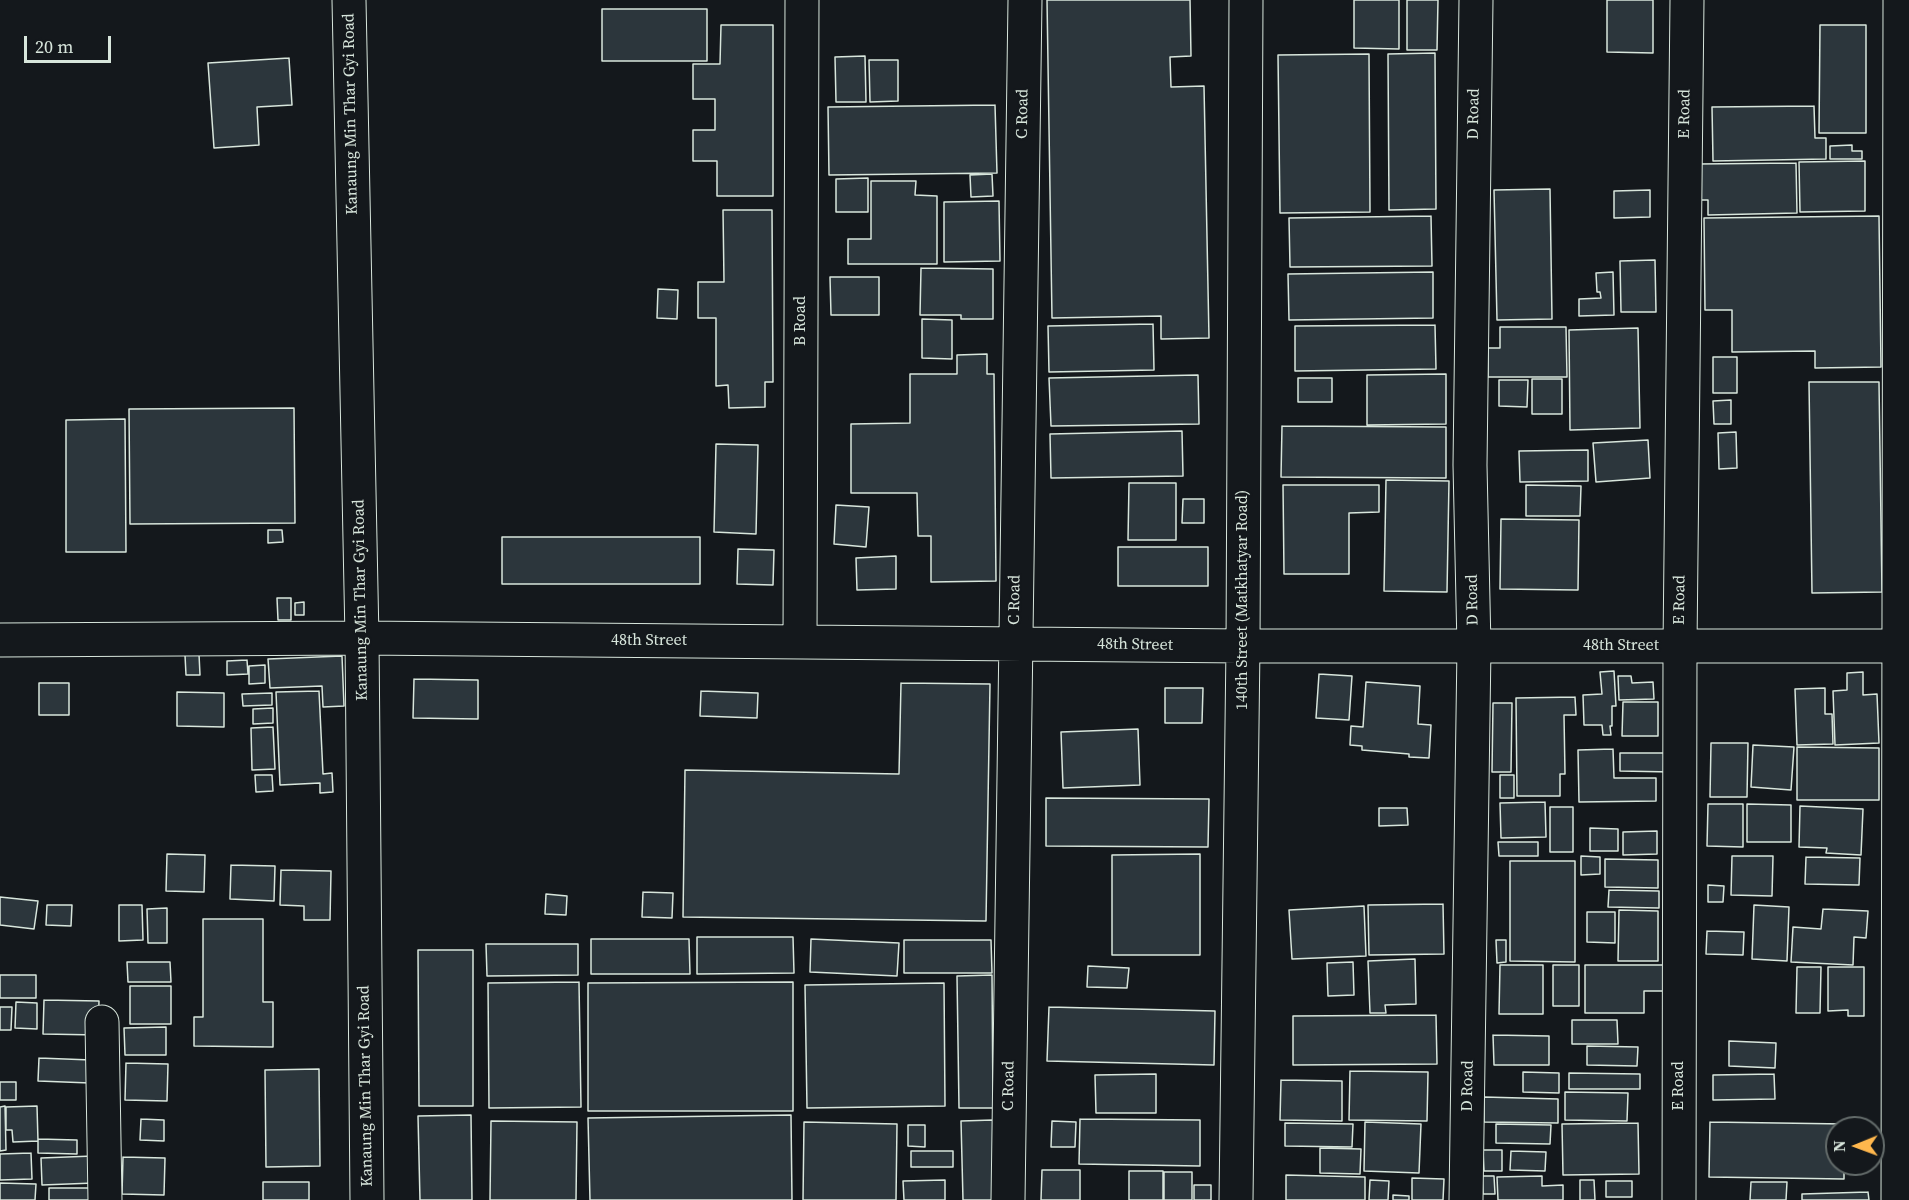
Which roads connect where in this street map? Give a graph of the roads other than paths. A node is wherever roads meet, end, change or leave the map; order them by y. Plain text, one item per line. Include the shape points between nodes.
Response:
1 (349, 0) edge
2 (802, 0) edge
3 (1025, 0) edge
4 (1246, 0) edge
5 (1476, 0) edge
6 (1686, 0) edge
7 (1900, 0) edge
8 (362, 638) junction
9 (0, 640) edge
10 (800, 642) junction
11 (1014, 644) junction
12 (1243, 646) junction
13 (1680, 646) junction
14 (1903, 646) edge
15 (1474, 647) junction
16 (102, 1022) dead end
17 (105, 1200) edge
18 (367, 1200) edge
19 (1008, 1200) edge
20 (1236, 1200) edge
21 (1467, 1200) edge
22 (1679, 1200) edge
23 (1898, 1200) edge

1 - 8 street, Kanaung Min Thar Gyi Road
2 - 10 street, B Road
3 - 11 street, C Road
4 - 12 street, 140th Street (Matkhatyar Road)
5 - 15 street, D Road via 1470,465
6 - 13 street, E Road
7 - 14 street
8 - 9 street, 48th Street
8 - 10 street, 48th Street
8 - 18 street, Kanaung Min Thar Gyi Road
10 - 11 street, 48th Street
11 - 12 street, 48th Street
11 - 19 street, C Road
12 - 15 street, 48th Street
12 - 20 street, 140th Street (Matkhatyar Road)
13 - 14 street, 48th Street
13 - 15 street, 48th Street
13 - 22 street, E Road
14 - 23 street
15 - 21 street, D Road
16 - 17 street

